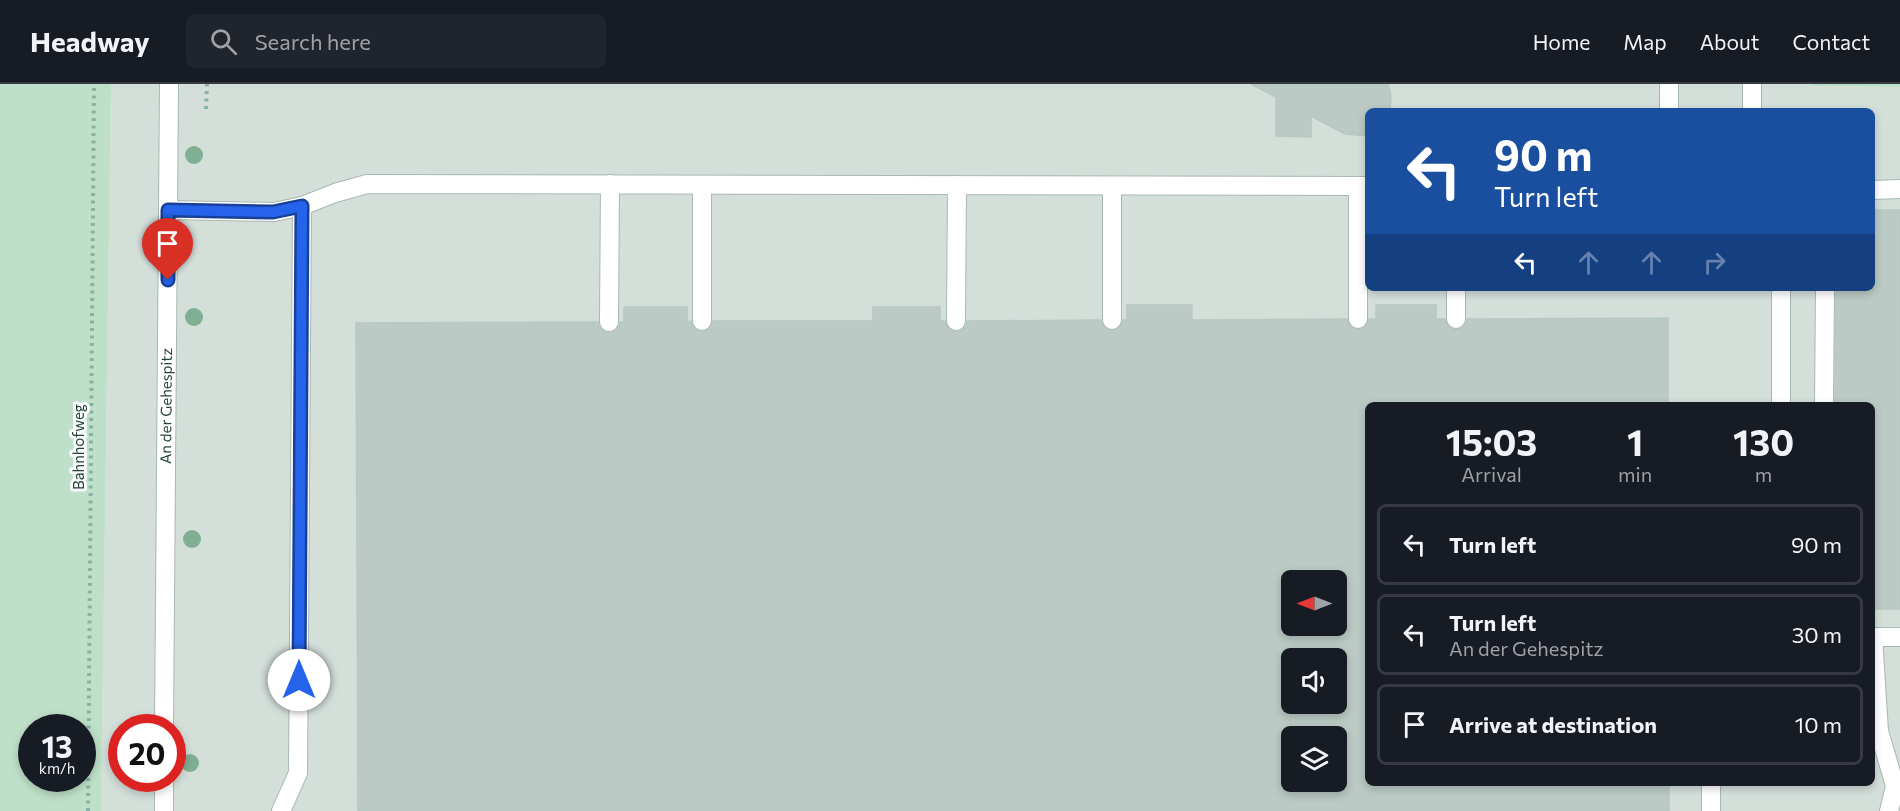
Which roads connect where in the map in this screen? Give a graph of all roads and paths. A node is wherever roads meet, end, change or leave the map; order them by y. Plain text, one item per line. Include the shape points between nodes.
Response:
1 (94, 84) edge
2 (169, 84) edge
3 (207, 84) edge
4 (1669, 84) edge
5 (1752, 84) edge
6 (1669, 108) edge
7 (1752, 108) edge
8 (206, 109) dead end
9 (610, 184) junction
10 (702, 185) junction
11 (957, 185) junction
12 (1112, 186) junction
13 (1363, 186) edge
14 (1900, 189) edge
15 (1875, 190) edge
16 (302, 206) junction
17 (168, 210) junction
18 (1456, 291) edge
19 (1781, 291) edge
20 (1825, 291) edge
21 (1358, 319) dead end
22 (1456, 319) dead end
23 (1112, 320) dead end
24 (702, 321) dead end
25 (956, 321) dead end
26 (609, 322) dead end
27 (1781, 402) edge
28 (1824, 402) edge
29 (1875, 637) edge
30 (1900, 637) edge
31 (1875, 668) edge
32 (164, 714) edge
33 (1711, 786) edge
34 (164, 792) edge
35 (88, 811) edge
36 (164, 811) edge
37 (281, 811) edge
38 (1711, 811) edge
39 (1889, 811) edge

1 - 35 path, Bahnhofweg
2 - 17 street, An der Gehespitz
3 - 8 path
4 - 6 street
5 - 7 street
9 - 10 street
9 - 16 street via 367,184
9 - 26 street
10 - 11 street
10 - 24 street
11 - 12 street
11 - 25 street
12 - 13 street
12 - 23 street
13 - 21 street
14 - 15 street
16 - 17 street via 273,212
16 - 37 street via 298,773
17 - 32 street, An der Gehespitz
18 - 22 street
19 - 27 street
20 - 28 street
29 - 30 street
31 - 39 street via 1879,731 1895,786
33 - 38 street
34 - 36 street

